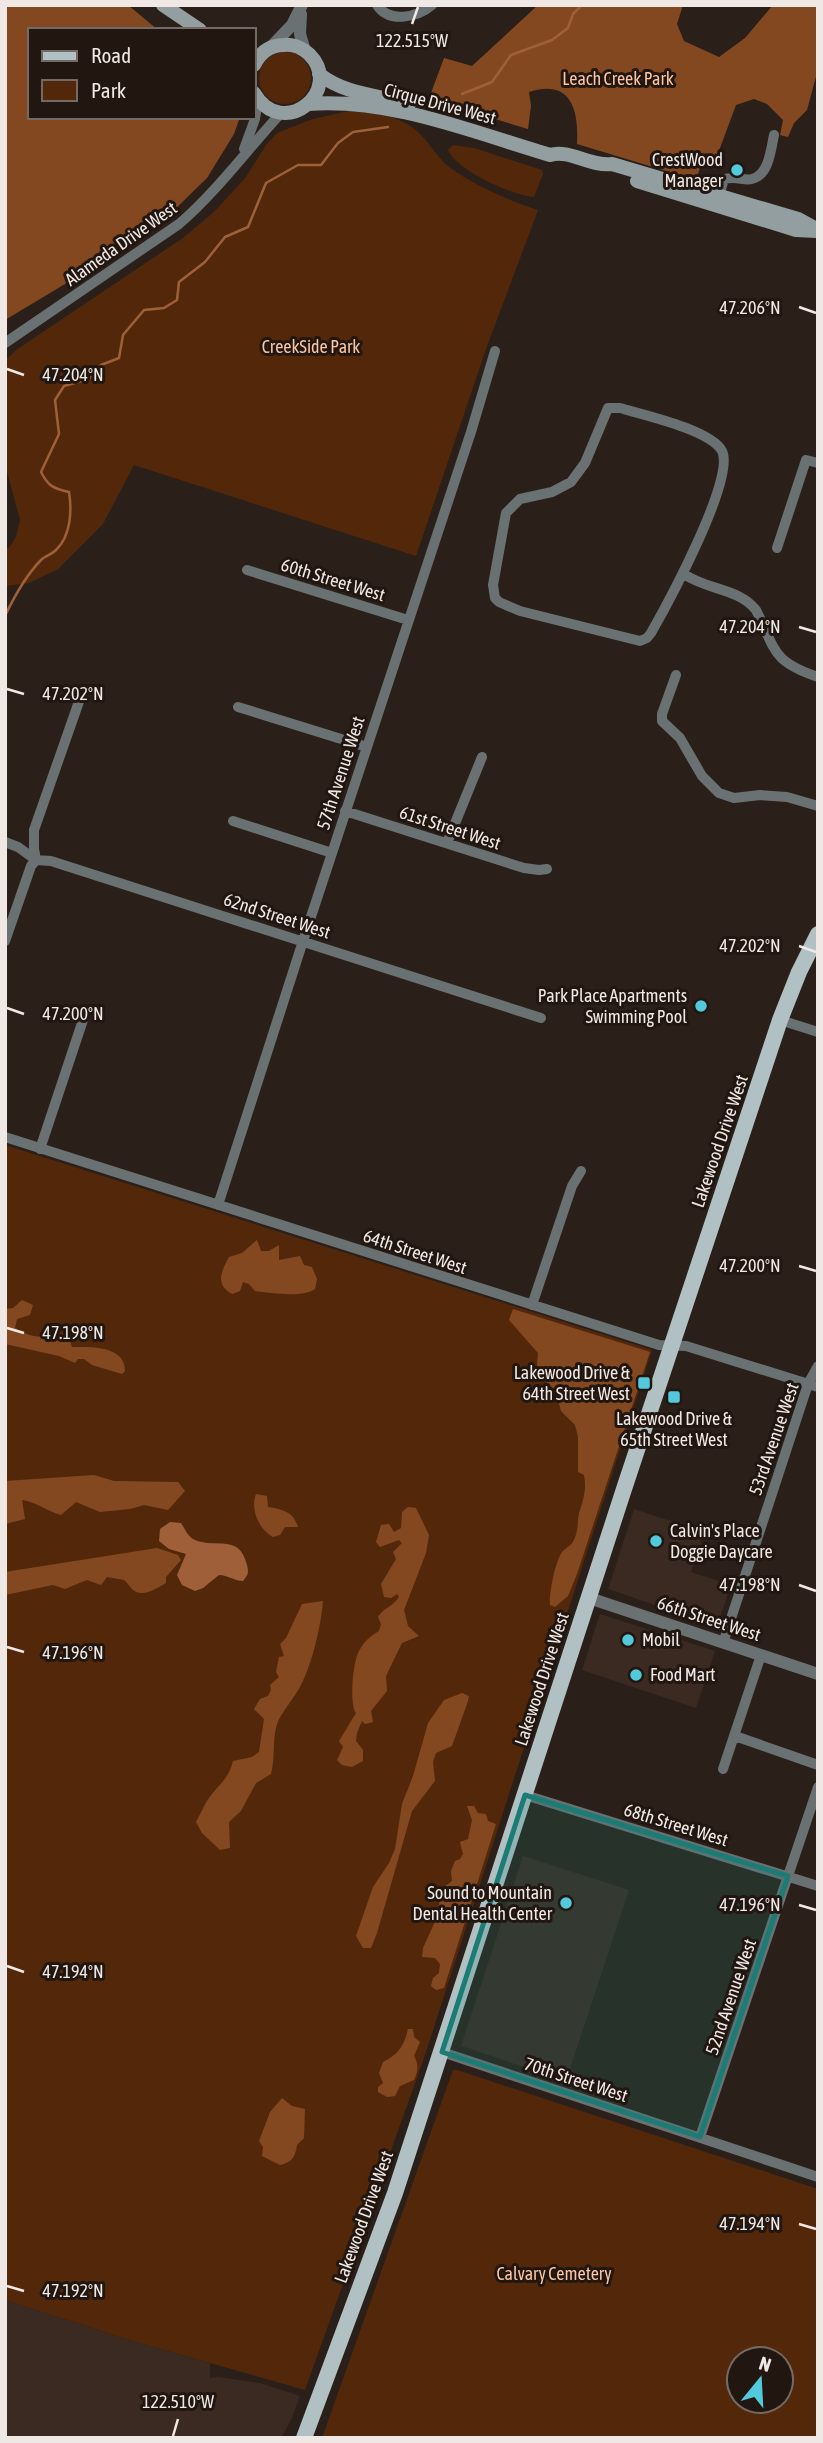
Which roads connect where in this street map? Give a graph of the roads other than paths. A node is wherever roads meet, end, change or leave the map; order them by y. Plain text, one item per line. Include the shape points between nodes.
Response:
1 (150, 5) edge
2 (163, 5) edge
3 (432, 5) edge
4 (302, 8) edge
5 (379, 8) edge
6 (183, 28) edge
7 (197, 28) edge
8 (264, 49) edge
9 (305, 51) junction
10 (319, 74) junction
11 (256, 96) edge
12 (308, 104) junction
13 (281, 113) junction
14 (774, 135) dead end
15 (559, 153) junction
16 (241, 156) junction
17 (718, 201) junction
18 (818, 231) edge
19 (5, 343) edge
20 (495, 351) dead end
21 (818, 463) edge
22 (777, 548) dead end
23 (247, 570) dead end
24 (684, 574) junction
25 (408, 620) junction
26 (676, 675) dead end
27 (818, 677) edge
28 (82, 693) dead end
29 (238, 707) dead end
30 (367, 747) junction
31 (482, 757) dead end
32 (818, 806) edge
33 (345, 811) junction
34 (233, 821) dead end
35 (5, 842) edge
36 (447, 843) junction
37 (332, 853) junction
38 (36, 860) junction
39 (547, 869) dead end
40 (818, 933) edge
41 (5, 941) edge
42 (303, 941) junction
43 (86, 1012) dead end
44 (541, 1018) dead end
45 (780, 1020) junction
46 (818, 1032) edge
47 (5, 1137) edge
48 (40, 1149) junction
49 (581, 1171) dead end
50 (218, 1205) junction
51 (532, 1305) junction
52 (672, 1345) junction
53 (818, 1366) edge
54 (813, 1386) edge
55 (589, 1598) junction
56 (723, 1643) junction
57 (761, 1655) junction
58 (818, 1674) edge
59 (735, 1736) junction
60 (818, 1765) edge
61 (723, 1769) dead end
62 (818, 1787) edge
63 (525, 1795) junction
64 (788, 1876) junction
65 (818, 1886) edge
66 (442, 2052) junction
67 (700, 2137) junction
68 (818, 2177) edge
69 (304, 2438) edge

1 - 6 main road
2 - 7 main road
3 - 5 street via 408,17
4 - 8 street via 284,36
4 - 9 street via 300,34
8 - 9 main road via 288,44
9 - 10 main road
10 - 12 main road via 317,92
10 - 15 main road, Cirque Drive West via 346,90 554,146
11 - 13 main road via 268,109
11 - 16 street, Alameda Drive West via 256,119
12 - 13 main road, Cirque Drive West
12 - 15 main road, Cirque Drive West via 375,106 550,155
13 - 16 street, Alameda Drive West
14 - 17 street via 761,175 751,180 724,179
15 - 17 main road, Cirque Drive West via 602,166 612,164
16 - 19 street, Alameda Drive West via 178,224
17 - 18 main road, Cirque Drive West via 798,219
20 - 25 street, 57th Avenue West
21 - 22 street via 806,460
23 - 25 street, 60th Street West
24 - 24 street via 651,633 636,641 504,604 495,598 493,585 506,513 520,499 571,482 585,463 608,408 699,433 722,451 721,476
24 - 27 street via 751,603 778,656
25 - 30 street, 57th Avenue West
26 - 32 street via 662,721 680,738 713,789 734,798 787,797
28 - 38 street via 34,830
29 - 30 street
30 - 33 street, 57th Avenue West
31 - 36 street
33 - 36 street, 61st Street West
33 - 37 street, 57th Avenue West
34 - 37 street
35 - 38 street, 62nd Street West
36 - 39 street, 61st Street West via 524,868
37 - 42 street, 57th Avenue West
38 - 41 street
38 - 42 street, 62nd Street West
40 - 45 main road, Lakewood Drive West
42 - 44 street, 62nd Street West
42 - 50 street, 57th Avenue West
43 - 48 street
45 - 46 street
45 - 52 main road, Lakewood Drive West
47 - 48 street, 64th Street West
48 - 50 street, 64th Street West
49 - 51 street
50 - 51 street, 64th Street West
51 - 52 street, 64th Street West via 659,1345
52 - 54 street, 64th Street West
52 - 55 main road, Lakewood Drive West
53 - 54 street, 53rd Avenue West
54 - 56 street, 53rd Avenue West
55 - 56 street, 66th Street West
55 - 63 main road, Lakewood Drive West
56 - 57 street, 66th Street West
57 - 58 street, 66th Street West
57 - 59 street
59 - 60 street
59 - 61 street
62 - 64 street, 52nd Avenue West
63 - 64 street, 68th Street West
63 - 66 main road, Lakewood Drive West
64 - 65 street, 68th Street West
64 - 67 street, 52nd Avenue West
66 - 67 street, 70th Street West
66 - 69 main road, Lakewood Drive West
67 - 68 street, 70th Street West

